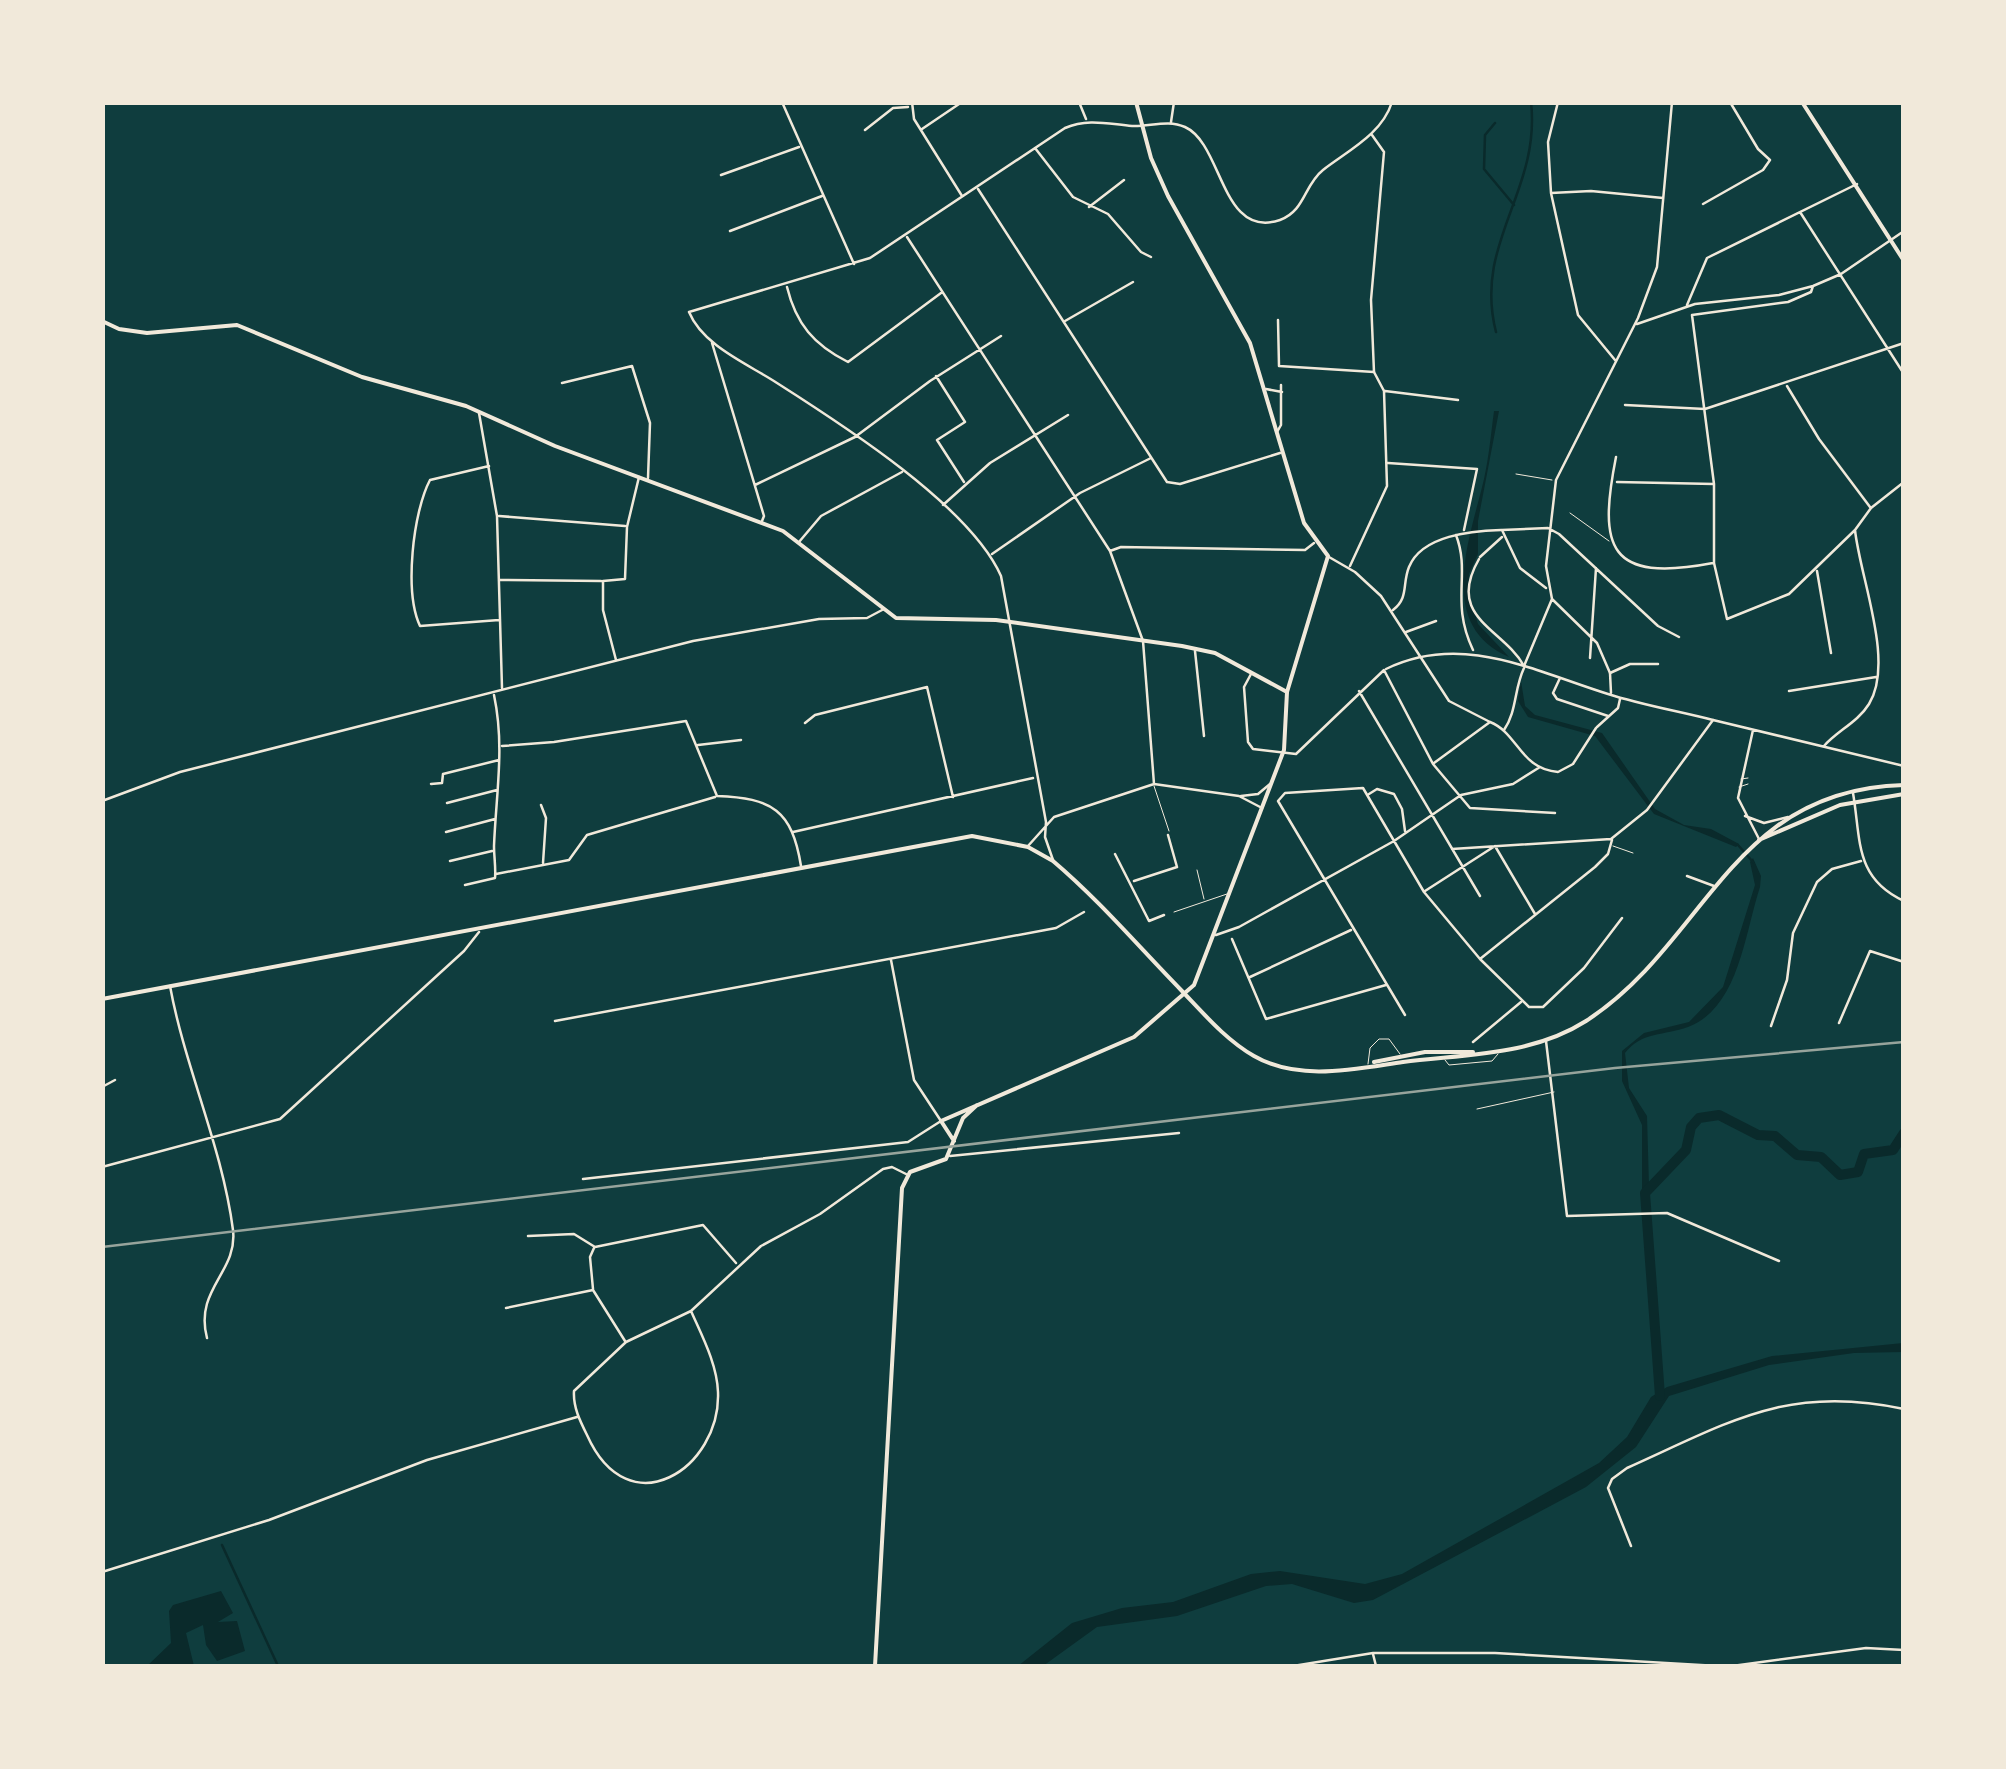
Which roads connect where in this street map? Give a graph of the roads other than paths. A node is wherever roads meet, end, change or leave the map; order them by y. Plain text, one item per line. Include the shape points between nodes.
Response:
1 (782, 102) edge
2 (962, 102) edge
3 (1079, 102) edge
4 (1136, 102) edge
5 (1174, 102) edge
6 (1392, 102) edge
7 (1558, 102) edge
8 (1672, 102) edge
9 (1730, 102) edge
10 (1802, 102) edge
11 (911, 105) edge
12 (1086, 120) junction
13 (1171, 124) junction
14 (1143, 126) junction
15 (866, 130) dead end
16 (921, 130) junction
17 (1371, 134) junction
18 (801, 146) junction
19 (1035, 148) junction
20 (720, 176) dead end
21 (1124, 180) dead end
22 (1857, 184) junction
23 (977, 188) junction
24 (1550, 193) junction
25 (823, 195) junction
26 (963, 197) junction
27 (1664, 198) junction
28 (1703, 204) dead end
29 (1088, 208) junction
30 (1800, 212) junction
31 (730, 231) dead end
32 (1904, 231) edge
33 (906, 236) junction
34 (1891, 240) junction
35 (1151, 256) dead end
36 (1904, 262) edge
37 (854, 266) junction
38 (1841, 274) junction
39 (1133, 282) dead end
40 (786, 284) junction
41 (1813, 286) junction
42 (942, 292) junction
43 (1687, 306) junction
44 (1278, 320) dead end
45 (102, 321) edge
46 (1064, 322) junction
47 (1635, 325) junction
48 (1001, 336) dead end
49 (712, 343) junction
50 (1904, 343) edge
51 (1888, 348) junction
52 (979, 350) junction
53 (1616, 361) junction
54 (1374, 372) junction
55 (1904, 374) edge
56 (936, 376) junction
57 (562, 383) dead end
58 (1786, 384) junction
59 (1282, 386) dead end
60 (1264, 389) junction
61 (1384, 390) junction
62 (1282, 392) junction
63 (1458, 400) dead end
64 (1625, 406) dead end
65 (1705, 409) junction
66 (479, 412) junction
67 (1068, 415) dead end
68 (1277, 432) junction
69 (1034, 435) junction
70 (856, 437) junction
71 (1282, 452) junction
72 (1152, 457) junction
73 (1616, 457) dead end
74 (1388, 463) junction
75 (489, 466) junction
76 (903, 471) junction
77 (1516, 474) dead end
78 (639, 477) junction
79 (647, 480) junction
80 (1556, 480) junction
81 (1616, 482) junction
82 (1904, 482) edge
83 (964, 483) junction
84 (1714, 484) junction
85 (754, 485) junction
86 (1076, 500) junction
87 (942, 506) junction
88 (1871, 508) junction
89 (1570, 513) dead end
90 (497, 516) junction
91 (761, 522) junction
92 (627, 526) junction
93 (1548, 528) junction
94 (1856, 530) junction
95 (1467, 532) junction
96 (1503, 533) junction
97 (1456, 535) junction
98 (1609, 540) junction
99 (799, 542) junction
100 (1316, 542) junction
101 (1110, 551) junction
102 (992, 554) junction
103 (1328, 556) junction
104 (1714, 563) junction
105 (1596, 566) junction
106 (1350, 568) junction
107 (1817, 570) junction
108 (499, 580) junction
109 (602, 581) junction
110 (1546, 588) junction
111 (1552, 600) junction
112 (884, 609) junction
113 (1391, 611) junction
114 (499, 620) junction
115 (1436, 621) dead end
116 (1009, 622) junction
117 (1405, 632) junction
118 (1679, 637) dead end
119 (1590, 638) junction
120 (1143, 641) junction
121 (1195, 650) junction
122 (1473, 652) junction
123 (1831, 653) dead end
124 (1419, 656) junction
125 (1590, 658) dead end
126 (616, 661) junction
127 (1658, 664) dead end
128 (1524, 666) junction
129 (1384, 670) junction
130 (1252, 673) junction
131 (1610, 674) junction
132 (1878, 677) junction
133 (1560, 678) junction
134 (1359, 690) junction
135 (1789, 690) dead end
136 (502, 691) junction
137 (1288, 692) junction
138 (494, 693) junction
139 (1611, 695) junction
140 (1620, 698) junction
141 (1608, 716) junction
142 (1713, 720) junction
143 (1490, 722) junction
144 (805, 723) dead end
145 (1504, 730) junction
146 (1754, 730) junction
147 (1204, 736) dead end
148 (1772, 736) junction
149 (741, 740) dead end
150 (1770, 742) dead end
151 (502, 746) junction
152 (697, 746) junction
153 (1823, 748) junction
154 (1282, 756) junction
155 (501, 760) junction
156 (1433, 764) junction
157 (1904, 766) edge
158 (1540, 767) junction
159 (1750, 771) dead end
160 (1743, 772) junction
161 (1035, 778) junction
162 (1741, 778) junction
163 (1748, 778) dead end
164 (1272, 782) junction
165 (431, 784) dead end
166 (1154, 784) junction
167 (1748, 784) dead end
168 (1904, 785) edge
169 (1739, 786) junction
170 (498, 790) junction
171 (1853, 791) junction
172 (1904, 794) edge
173 (1367, 795) junction
174 (717, 796) junction
175 (1240, 796) junction
176 (1459, 796) junction
177 (953, 797) junction
178 (1855, 800) junction
179 (102, 801) edge
180 (446, 803) dead end
181 (542, 805) dead end
182 (1263, 809) junction
183 (1555, 813) dead end
184 (1433, 816) junction
185 (1744, 816) junction
186 (1788, 817) junction
187 (496, 819) junction
188 (1046, 822) junction
189 (446, 832) dead end
190 (793, 832) junction
191 (1406, 833) junction
192 (1168, 834) joint
193 (1612, 839) junction
194 (1760, 840) junction
195 (1394, 841) junction
196 (1494, 846) junction
197 (1614, 846) junction
198 (1028, 847) junction
199 (1452, 849) junction
200 (494, 850) junction
201 (1633, 853) dead end
202 (1115, 854) dead end
203 (1861, 860) junction
204 (450, 861) dead end
205 (1053, 861) junction
206 (542, 864) junction
207 (801, 866) junction
208 (1463, 867) junction
209 (1197, 870) dead end
210 (496, 874) junction
211 (1687, 876) dead end
212 (1324, 880) junction
213 (1132, 882) junction
214 (466, 885) dead end
215 (1714, 886) junction
216 (1424, 892) junction
217 (1230, 895) junction
218 (1480, 896) dead end
219 (1904, 901) edge
220 (1205, 902) junction
221 (1084, 912) dead end
222 (1174, 912) dead end
223 (1164, 916) dead end
224 (1536, 916) junction
225 (1622, 918) dead end
226 (479, 928) junction
227 (1352, 929) junction
228 (1216, 934) junction
229 (1232, 939) dead end
230 (891, 959) junction
231 (1480, 959) junction
232 (1904, 962) edge
233 (1249, 977) junction
234 (1388, 984) junction
235 (170, 986) junction
236 (1186, 996) junction
237 (102, 998) edge
238 (1521, 1002) junction
239 (1405, 1015) dead end
240 (555, 1021) dead end
241 (1839, 1023) dead end
242 (1771, 1026) dead end
243 (1546, 1041) junction
244 (1473, 1042) dead end
245 (1500, 1051) junction
246 (1478, 1052) junction
247 (1400, 1054) junction
248 (1443, 1058) junction
249 (1368, 1064) junction
250 (116, 1080) dead end
251 (102, 1087) edge
252 (1554, 1092) junction
253 (983, 1100) junction
254 (1477, 1108) dead end
255 (941, 1121) junction
256 (1179, 1133) dead end
257 (213, 1138) junction
258 (954, 1142) junction
259 (948, 1156) junction
260 (102, 1167) edge
261 (907, 1175) junction
262 (583, 1179) dead end
263 (528, 1236) dead end
264 (594, 1247) junction
265 (1779, 1262) dead end
266 (737, 1264) junction
267 (593, 1290) junction
268 (506, 1308) dead end
269 (692, 1311) junction
270 (207, 1338) dead end
271 (626, 1342) junction
272 (1904, 1409) edge
273 (578, 1416) junction
274 (1630, 1546) dead end
275 (102, 1572) edge
276 (1904, 1650) edge
277 (1373, 1653) junction
278 (875, 1666) edge
279 (1293, 1666) edge
280 (1376, 1666) edge
281 (1718, 1666) edge
282 (1732, 1666) edge

1 - 18 street
2 - 16 street
3 - 12 street
4 - 14 main road
5 - 13 street
6 - 17 street via 1384,124
7 - 24 street via 1548,142
8 - 27 street
9 - 28 street via 1770,160
10 - 22 main road
11 - 15 street via 894,108
11 - 16 street
12 - 14 street
12 - 19 street
13 - 14 street
13 - 17 street via 1200,138 1239,210 1265,222 1291,214 1316,175
14 - 60 main road via 1157,174 1242,325
16 - 26 street
17 - 54 street via 1384,152 1370,300
18 - 20 street
18 - 25 street
19 - 23 street
19 - 29 street
21 - 29 street
22 - 30 street
22 - 34 main road
23 - 26 street
23 - 46 street
24 - 27 street
24 - 53 street via 1578,314
25 - 31 street
25 - 37 street
26 - 33 street
27 - 47 street via 1657,267
29 - 35 street via 1108,214
30 - 38 street
30 - 43 street via 1705,260
32 - 34 street
33 - 37 street
33 - 42 street
34 - 36 main road
34 - 38 street
37 - 40 street
38 - 41 street
38 - 51 street
39 - 46 street
40 - 42 street via 804,329 848,362
40 - 49 street via 690,312
41 - 43 street
41 - 65 street via 1788,302 1692,315
42 - 52 street
43 - 47 street
44 - 54 street via 1279,366
45 - 66 main road via 137,333 237,325 362,377
46 - 72 street
47 - 53 street
48 - 52 street
49 - 70 street
49 - 85 street
50 - 51 street
51 - 55 street
51 - 58 street
52 - 56 street
52 - 69 street
53 - 80 street
54 - 61 street
56 - 70 street
56 - 83 street via 965,422 938,440
57 - 79 street via 632,366 650,423
58 - 65 street
58 - 88 street
59 - 62 street
60 - 62 street
60 - 68 main road
61 - 63 street
61 - 74 street
62 - 68 street
64 - 65 street
65 - 84 street
66 - 75 street
66 - 78 main road
67 - 69 street
68 - 71 main road
69 - 83 street
69 - 86 street
70 - 76 street
70 - 85 street
71 - 72 street via 1173,485
71 - 100 main road
72 - 86 street
73 - 81 street
74 - 95 street via 1477,469
74 - 106 street via 1386,493
75 - 90 street
75 - 114 street via 430,480 416,528 413,578 420,626
76 - 87 street
76 - 99 street via 821,516
77 - 80 lane
78 - 79 main road
78 - 92 street
79 - 91 main road
80 - 93 street
81 - 84 street
81 - 98 street
82 - 88 street
83 - 87 street
84 - 104 street
85 - 91 street
86 - 101 street
86 - 102 street
87 - 102 street
88 - 94 street
89 - 98 lane
90 - 92 street
90 - 108 street
91 - 99 main road
92 - 109 street via 626,580
93 - 96 street
93 - 105 street
93 - 110 street
94 - 107 street
94 - 132 street
95 - 96 street
95 - 97 street
96 - 110 street via 1520,568
96 - 128 street via 1470,576 1473,608 1483,627
97 - 113 street via 1410,562 1405,597
97 - 122 street via 1465,559 1458,601
98 - 104 street via 1631,563
99 - 112 main road
100 - 101 street via 1306,550
100 - 103 main road
101 - 120 street
102 - 116 street
103 - 106 street
103 - 137 main road
104 - 107 street via 1727,619 1781,599
105 - 118 street via 1658,626
105 - 119 street
106 - 113 street
107 - 123 street
108 - 109 street
108 - 114 street
109 - 126 street
110 - 111 street
111 - 119 street
111 - 128 street
112 - 116 main road via 896,618
112 - 126 street via 868,618 820,619
113 - 117 street
114 - 136 street
115 - 117 street
116 - 120 main road
116 - 161 street
117 - 124 street
119 - 125 street
119 - 131 street via 1602,649
120 - 121 main road
120 - 166 street
121 - 130 main road
121 - 147 street
122 - 124 street
122 - 128 street
124 - 129 street
124 - 143 street via 1449,702
126 - 136 street
127 - 131 street via 1630,664
128 - 133 street
128 - 145 street
129 - 134 street
129 - 156 street
130 - 137 main road
130 - 154 street via 1244,687 1248,742
131 - 139 street
132 - 135 street
132 - 153 street via 1866,709
133 - 139 street
133 - 141 street via 1557,698
134 - 154 street via 1302,749
134 - 184 street
136 - 138 street
137 - 154 main road
138 - 151 street
138 - 179 street via 180,772
139 - 140 street
140 - 141 street
140 - 142 street
141 - 158 street via 1566,769
142 - 146 street
142 - 193 street via 1647,810
143 - 145 street
143 - 156 street
144 - 177 street via 927,687
145 - 158 street via 1516,750
146 - 148 street
146 - 160 street
148 - 150 lane
148 - 153 street
149 - 152 street
151 - 152 street via 686,721
151 - 155 street
152 - 174 street
153 - 157 street
154 - 164 main road
155 - 165 street via 444,774 442,783
155 - 170 street
156 - 176 street
158 - 176 street via 1513,784
159 - 160 lane
160 - 162 street
161 - 177 street
161 - 188 street
162 - 163 lane
162 - 169 street
164 - 175 street via 1258,794
164 - 182 main road
166 - 175 street
166 - 188 street
166 - 192 lane
167 - 169 lane
168 - 171 main road
169 - 185 street
170 - 180 street
170 - 187 street
171 - 178 street
171 - 186 main road
172 - 178 main road
173 - 191 street via 1377,789 1394,794
173 - 195 street
173 - 212 street via 1356,786 1285,793 1278,801
174 - 190 street via 764,801
174 - 206 street via 588,835 569,860
175 - 182 street
176 - 183 street via 1477,811
176 - 184 street
177 - 190 street
178 - 194 main road
178 - 203 street
181 - 206 street
182 - 217 main road
184 - 191 street
184 - 199 street
185 - 186 street via 1764,823
185 - 194 street
186 - 194 main road
187 - 189 street
187 - 200 street
188 - 198 street
188 - 205 street
190 - 207 street
191 - 195 street
192 - 213 street via 1177,866
193 - 196 street
193 - 197 street
194 - 215 main road
195 - 212 street
195 - 216 street
196 - 199 street
196 - 208 street
196 - 224 street
197 - 201 lane
197 - 224 street
198 - 205 main road
198 - 207 main road via 961,837
199 - 208 street
200 - 204 street
200 - 210 street
202 - 213 street
203 - 219 street via 1880,886
203 - 242 street via 1817,882 1793,933
205 - 236 main road
206 - 210 street
207 - 226 main road
208 - 216 street
208 - 218 street
209 - 220 lane
210 - 214 street
211 - 215 street
212 - 227 street
212 - 228 street
213 - 223 street via 1149,921
215 - 243 main road via 1618,995
216 - 231 street
217 - 220 lane
217 - 228 main road
220 - 222 lane
221 - 230 street via 1056,928
224 - 231 street
225 - 238 street via 1543,1007
226 - 235 main road
226 - 257 street via 464,951 280,1119
227 - 233 street
227 - 234 street
228 - 236 main road
229 - 233 street
230 - 240 street
230 - 255 street via 914,1080
231 - 238 street
232 - 241 street via 1870,951
233 - 234 street via 1266,1019
234 - 239 street
235 - 237 main road
235 - 257 street
236 - 249 main road via 1225,1035 1266,1062 1323,1072
236 - 253 main road via 1134,1037
238 - 244 street
243 - 245 main road
243 - 252 street
245 - 246 main road
245 - 248 lane via 1492,1060 1449,1066
246 - 247 main road
246 - 248 main road
247 - 249 main road
247 - 249 lane via 1390,1040 1380,1039 1370,1048
248 - 249 main road
250 - 251 street
252 - 254 lane
252 - 265 street via 1566,1216 1658,1213
253 - 255 main road
253 - 258 main road via 964,1118
255 - 258 main road
255 - 262 street via 908,1142
256 - 259 street
257 - 260 street
257 - 270 street via 233,1238 206,1299
258 - 259 main road
259 - 261 main road
261 - 266 street via 884,1170
261 - 278 main road
263 - 264 street via 574,1234
264 - 266 street via 703,1225
264 - 267 street
266 - 269 street
267 - 268 street
267 - 271 street
269 - 271 street
269 - 273 street via 718,1393 701,1450 682,1470 646,1484 611,1474
271 - 273 street via 574,1391
272 - 274 street via 1845,1398 1794,1401 1739,1417 1628,1468 1608,1488
273 - 275 street via 427,1460 269,1520
276 - 282 street via 1866,1648
277 - 279 street
277 - 280 street
277 - 281 street via 1538,1654

